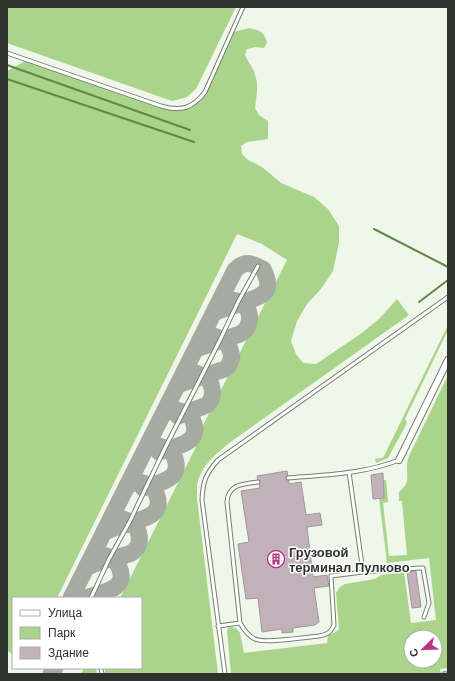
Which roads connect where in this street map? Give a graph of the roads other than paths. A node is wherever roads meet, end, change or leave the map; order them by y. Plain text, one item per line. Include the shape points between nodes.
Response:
1 (243, 7) edge
2 (7, 53) edge
3 (258, 266) dead end
4 (448, 298) edge
5 (448, 360) edge
6 (399, 460) joint
7 (350, 472) junction
8 (288, 478) dead end
9 (258, 482) dead end
10 (363, 572) junction
11 (91, 597) edge
12 (424, 617) dead end
13 (240, 623) junction
14 (218, 626) junction
15 (225, 674) edge

1 - 2 lane via 205,92 200,99 180,109 161,106
3 - 11 lane
4 - 14 lane via 218,460 210,469 203,487 202,500
5 - 6 street
6 - 7 lane
7 - 8 lane
7 - 10 lane
9 - 13 lane via 235,486 227,497
10 - 12 lane via 423,568 429,603
10 - 13 lane via 332,576 334,625 327,635 266,641 256,639 247,633
13 - 14 lane
14 - 15 lane

